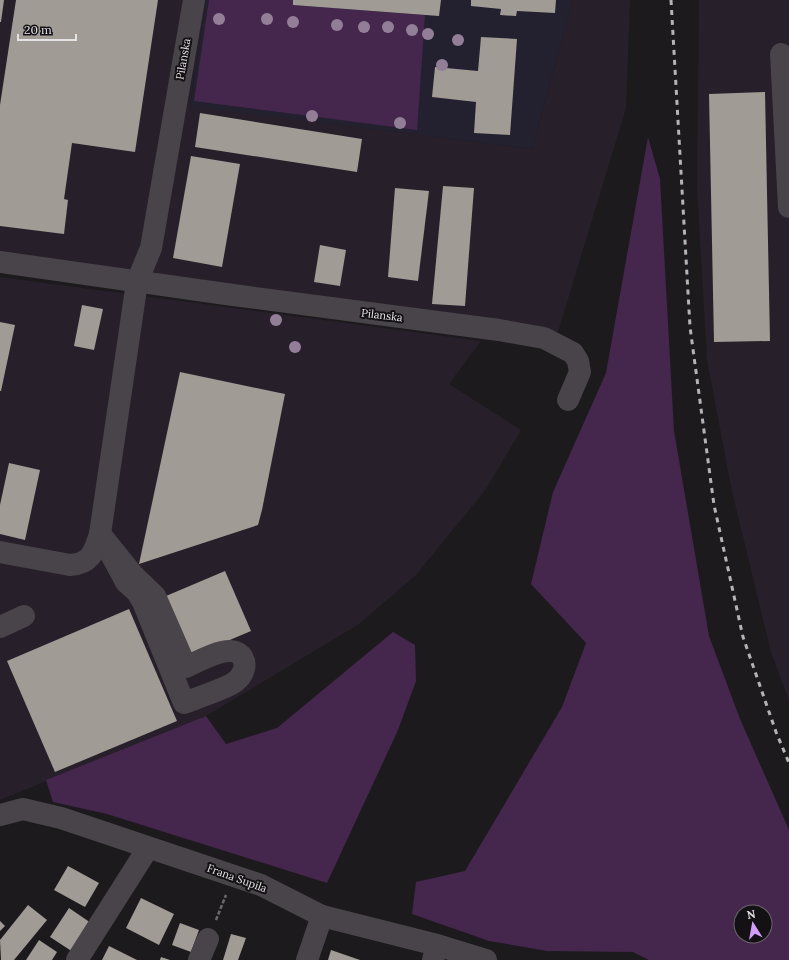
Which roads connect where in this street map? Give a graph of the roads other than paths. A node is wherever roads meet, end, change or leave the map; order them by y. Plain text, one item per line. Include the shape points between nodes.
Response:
1 (194, 0) edge
2 (781, 54) dead end
3 (789, 206) edge
4 (0, 262) edge
5 (138, 282) junction
6 (568, 400) dead end
7 (100, 534) junction
8 (0, 552) edge
9 (24, 616) dead end
10 (0, 627) edge
11 (0, 815) edge
12 (148, 848) junction
13 (322, 916) junction
14 (208, 939) road end
15 (435, 953) edge
16 (77, 960) edge
17 (199, 960) edge
18 (307, 960) edge
19 (486, 960) edge

1 - 5 street, Pilanska via 151,248
2 - 3 street
4 - 5 street, Pilanska
5 - 6 street, Pilanska via 544,338 573,353 578,361 580,372
5 - 7 street
7 - 7 street via 126,582 143,602 184,703 237,681 245,663 241,654 234,650 221,652 186,667 168,632 155,596 133,575
7 - 8 street via 87,561 80,565 58,564
9 - 10 street
11 - 12 street, Frana Supila via 23,809 53,816
12 - 13 street, Frana Supila via 260,885
12 - 16 street
13 - 15 street, Frana Supila
13 - 18 street
14 - 17 street
15 - 19 street, Frana Supila

